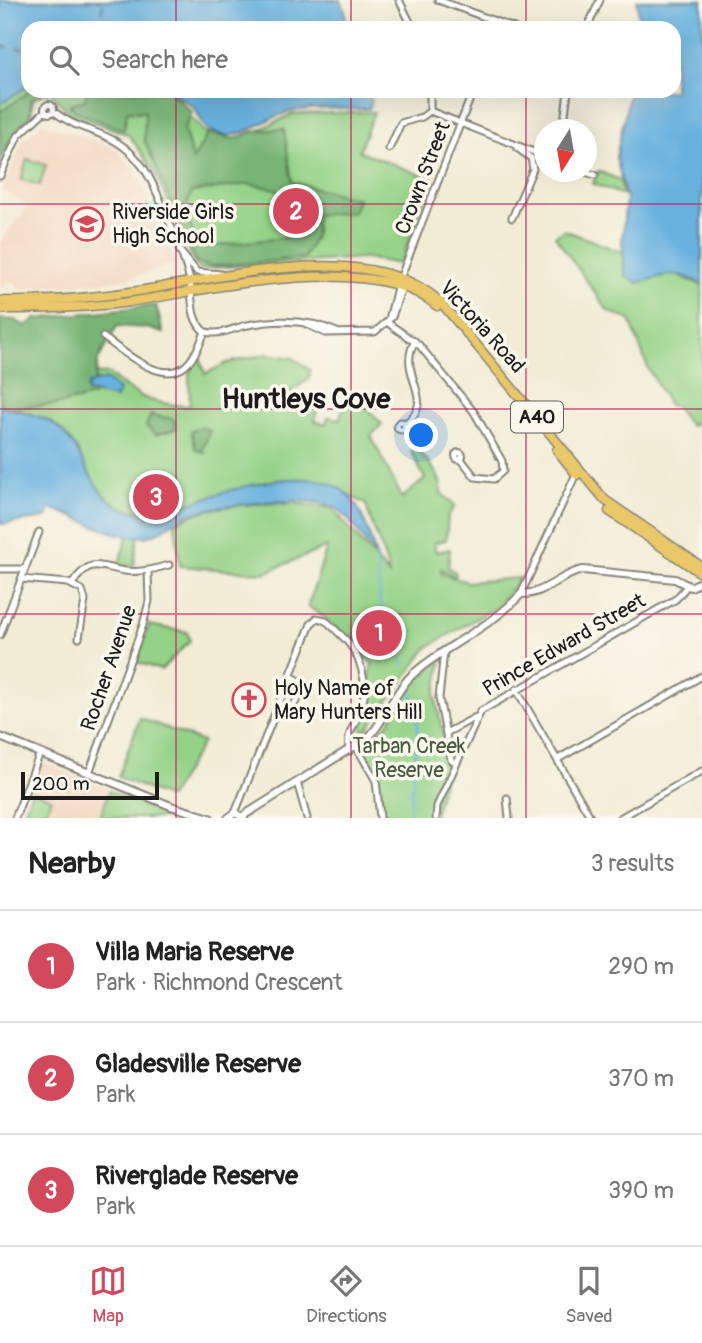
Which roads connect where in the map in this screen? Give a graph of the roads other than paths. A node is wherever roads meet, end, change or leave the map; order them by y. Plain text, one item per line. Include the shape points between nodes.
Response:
1 (399, 0) edge
2 (438, 0) edge
3 (600, 0) edge
4 (410, 21) edge
5 (488, 21) edge
6 (590, 21) edge
7 (430, 98) edge
8 (470, 98) edge
9 (567, 98) edge
10 (430, 111) junction
11 (564, 119) edge
12 (461, 124) junction
13 (506, 141) junction
14 (389, 149) dead end
15 (534, 152) edge
16 (0, 176) edge
17 (512, 218) dead end
18 (177, 248) junction
19 (232, 274) junction
20 (373, 277) junction
21 (402, 282) junction
22 (190, 286) junction
23 (426, 297) junction
24 (0, 300) edge
25 (395, 301) junction
26 (0, 309) edge
27 (387, 323) junction
28 (205, 332) junction
29 (103, 337) dead end
30 (415, 341) junction
31 (404, 424) dead end
32 (461, 459) dead end
33 (576, 474) junction
34 (39, 531) dead end
35 (169, 565) dead end
36 (702, 567) edge
37 (0, 569) edge
38 (25, 569) junction
39 (148, 571) junction
40 (702, 574) edge
41 (21, 579) junction
42 (702, 581) edge
43 (72, 583) junction
44 (687, 586) junction
45 (521, 594) junction
46 (0, 635) edge
47 (79, 638) dead end
48 (444, 651) junction
49 (291, 676) junction
50 (702, 676) edge
51 (516, 689) junction
52 (278, 708) junction
53 (476, 717) junction
54 (446, 733) junction
55 (0, 737) edge
56 (353, 748) junction
57 (40, 753) junction
58 (558, 759) junction
59 (455, 763) junction
60 (702, 771) edge
61 (89, 773) junction
62 (297, 782) junction
63 (507, 798) dead end
64 (243, 799) junction
65 (250, 811) junction
66 (235, 813) junction
67 (243, 817) edge
68 (15, 818) edge
69 (209, 818) edge
70 (228, 818) edge
71 (307, 818) edge
72 (380, 818) edge
73 (436, 818) edge
74 (509, 818) edge
75 (592, 818) edge
76 (620, 818) edge

1 - 4 street
2 - 5 street
3 - 6 street
7 - 10 street
8 - 12 street, Crown Street
9 - 11 street
10 - 12 street
10 - 14 street via 401,123
12 - 13 street
12 - 21 street, Crown Street
13 - 15 street
13 - 17 street via 533,163
16 - 18 street via 18,136 45,111 53,111 127,148 150,179
18 - 19 street via 197,272
18 - 22 street
19 - 21 highway, Victoria Road / A40 via 362,267
19 - 22 highway, Victoria Road / A40
20 - 21 highway, Victoria Road / A40
20 - 22 highway, Victoria Road / A40
20 - 25 street via 389,284
21 - 23 highway, Victoria Road / A40
21 - 25 street, Crown Street
21 - 36 highway, Victoria Road / A40 via 423,288 444,306 604,500
22 - 24 highway, Victoria Road / A40
22 - 26 highway, Victoria Road / A40 via 84,307
22 - 28 street via 194,320
23 - 25 street via 409,294
23 - 33 highway, Victoria Road / A40
25 - 27 street, Crown Street
27 - 28 street via 369,334 275,321
27 - 30 street
28 - 29 street via 190,362 162,372
30 - 31 street via 407,358 420,408
30 - 32 street via 474,412 502,461 503,471 494,479 475,477
33 - 40 highway, Victoria Road / A40 via 617,517
33 - 45 street
34 - 38 street
35 - 39 street
37 - 38 street
38 - 41 street
39 - 43 street via 96,564
39 - 61 street, Rocher Avenue via 149,601 143,625
41 - 43 street
41 - 46 street
42 - 44 street
43 - 47 street via 85,596
44 - 45 street via 675,579 583,570 533,595
44 - 51 street, Prince Edward Street via 676,599
45 - 48 street
48 - 54 street via 439,694
48 - 56 street via 406,682 381,725
49 - 52 street
49 - 52 street via 301,682 299,697 292,708
49 - 56 street via 311,624 317,618 327,622 362,666 363,705 348,737
50 - 58 street
51 - 53 street, Prince Edward Street
51 - 58 street
52 - 64 street
53 - 54 street
53 - 59 street, Prince Edward Street
54 - 59 street
55 - 57 street
56 - 62 street
56 - 72 street via 374,775
57 - 61 street
57 - 68 street
58 - 75 street
59 - 73 street, Prince Edward Street
60 - 76 street
61 - 69 street
62 - 65 street
62 - 71 street
63 - 74 street
64 - 65 street
64 - 66 street
65 - 67 street
66 - 67 street
66 - 70 street

